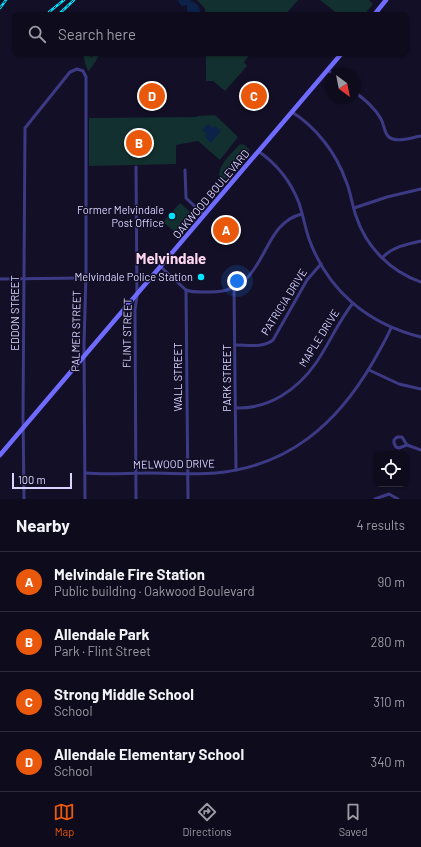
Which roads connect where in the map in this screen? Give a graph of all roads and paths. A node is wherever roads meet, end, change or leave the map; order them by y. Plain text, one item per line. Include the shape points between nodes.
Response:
1 (386, 0) edge
2 (376, 12) edge
3 (340, 56) edge
4 (330, 68) edge
5 (80, 70) joint
6 (325, 74) edge
7 (361, 97) edge
8 (292, 112) junction
9 (421, 136) edge
10 (258, 151) junction
11 (136, 167) dead end
12 (185, 170) dead end
13 (421, 189) edge
14 (354, 208) junction
15 (302, 214) junction
16 (204, 215) junction
17 (421, 241) edge
18 (382, 258) junction
19 (321, 264) junction
20 (161, 267) junction
21 (85, 278) junction
22 (0, 279) edge
23 (25, 279) junction
24 (421, 282) edge
25 (234, 286) junction
26 (186, 290) junction
27 (136, 296) junction
28 (353, 303) junction
29 (391, 328) junction
30 (421, 337) edge
31 (236, 345) junction
32 (85, 356) junction
33 (369, 370) junction
34 (421, 389) edge
35 (236, 408) junction
36 (24, 427) junction
37 (407, 445) junction
38 (421, 450) edge
39 (0, 455) edge
40 (236, 470) junction
41 (85, 473) junction
42 (136, 473) junction
43 (187, 474) junction
44 (24, 499) edge
45 (85, 499) edge
46 (136, 499) edge
47 (188, 499) edge
48 (376, 499) edge
49 (398, 499) edge

1 - 2 main road
3 - 4 main road, OAKWOOD BOULEVARD
5 - 21 street, PALMER STREET via 86,77
5 - 23 street, EDDON STREET via 70,72 25,128
6 - 8 main road, OAKWOOD BOULEVARD
7 - 9 street via 378,114 386,134 391,138 398,140
8 - 10 main road, OAKWOOD BOULEVARD
8 - 14 street via 315,130 333,154 346,180
10 - 15 street via 286,178
10 - 16 main road, OAKWOOD BOULEVARD
11 - 27 street, FLINT STREET
12 - 16 street via 186,198
13 - 14 street
14 - 18 street via 365,236
15 - 19 street via 309,240
15 - 25 street via 290,218 282,225 254,271
16 - 20 main road, OAKWOOD BOULEVARD
17 - 18 street via 397,248
18 - 24 street via 398,271
19 - 28 street via 335,286
19 - 31 street, PATRICIA DRIVE via 307,280 273,340 263,345
20 - 26 street
20 - 27 main road, OAKWOOD BOULEVARD
21 - 23 street
21 - 32 street, PALMER STREET
22 - 23 street
23 - 36 street, EDDON STREET
25 - 26 street via 214,292
25 - 31 street, PARK STREET
26 - 43 street, WALL STREET
27 - 32 main road, OAKWOOD BOULEVARD
27 - 42 street, FLINT STREET
28 - 29 street
28 - 35 street, MAPLE DRIVE via 316,363 297,384 282,396 267,403
29 - 30 street
29 - 33 street, MELWOOD DRIVE
31 - 35 street, PARK STREET
32 - 36 main road, OAKWOOD BOULEVARD
32 - 41 street, PALMER STREET
33 - 34 street via 399,384
33 - 40 street, MELWOOD DRIVE via 345,405 312,436 275,458
35 - 40 street, PARK STREET
36 - 39 main road, OAKWOOD BOULEVARD
36 - 44 street, EDDON STREET
37 - 37 street via 402,437 394,440 396,447
37 - 38 street
40 - 43 street, MELWOOD DRIVE
41 - 42 street, MELWOOD DRIVE
41 - 45 street, PALMER STREET
42 - 43 street, MELWOOD DRIVE
42 - 46 street, FLINT STREET
43 - 47 street, WALL STREET
48 - 49 street via 389,494

